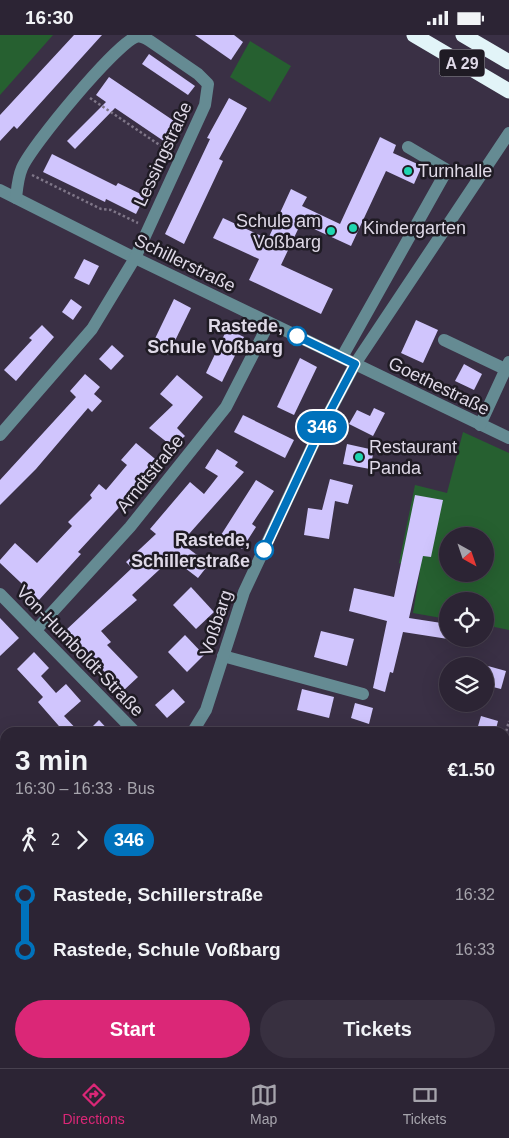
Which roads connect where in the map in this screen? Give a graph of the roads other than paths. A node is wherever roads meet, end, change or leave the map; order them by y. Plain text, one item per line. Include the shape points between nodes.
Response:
1 (414, 35) edge
2 (463, 35) edge
3 (509, 62) edge
4 (509, 91) edge
5 (509, 133) edge
6 (408, 147) dead end
7 (0, 190) edge
8 (16, 199) junction
9 (135, 258) junction
10 (269, 323) junction
11 (444, 340) dead end
12 (342, 357) junction
13 (355, 364) junction
14 (507, 365) edge
15 (480, 425) junction
16 (0, 435) edge
17 (509, 439) edge
18 (0, 594) edge
19 (36, 630) junction
20 (223, 656) junction
21 (362, 694) dead end
22 (130, 727) edge
23 (196, 727) edge

1 - 4 highway, A 29
2 - 3 highway, A 29
5 - 13 street, Voßbarg
6 - 12 street via 447,170
7 - 8 street, Schillerstraße
8 - 9 street, Schillerstraße
8 - 9 street, Lessingstraße via 21,170 47,130 126,44 138,37 150,41 208,84 205,105
9 - 10 street, Schillerstraße
9 - 16 street, Lessingstraße via 92,329
10 - 12 street, Schillerstraße
10 - 19 street, Arndtstraße via 226,407 130,527
11 - 14 street
12 - 13 street, Schillerstraße
13 - 15 street, Goethestraße
13 - 20 street, Voßbarg via 320,430 244,592
14 - 15 street
15 - 17 street, Goethestraße
18 - 19 street, Von-Humboldt-Straße
19 - 22 street, Von-Humboldt-Straße
20 - 21 street
20 - 23 street, Voßbarg via 206,710

